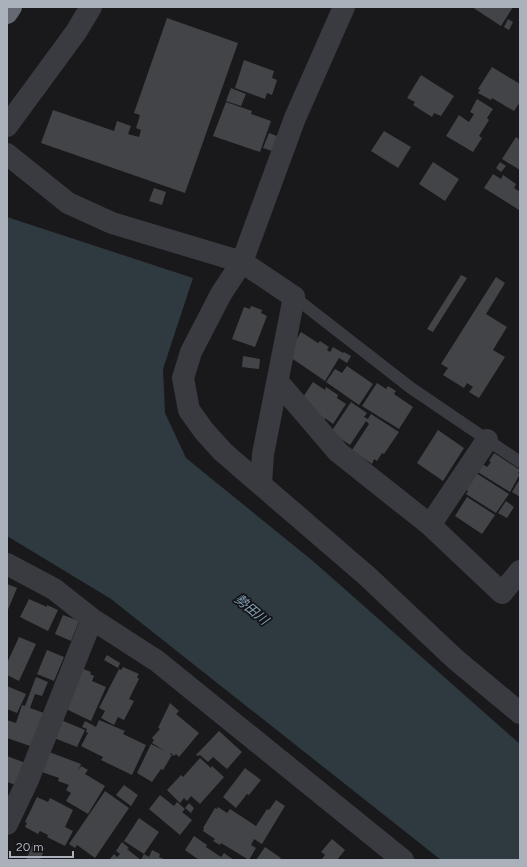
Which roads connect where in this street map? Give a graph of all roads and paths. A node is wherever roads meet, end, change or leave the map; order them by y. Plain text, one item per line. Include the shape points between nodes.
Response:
1 (11, 7) edge
2 (91, 7) edge
3 (344, 7) edge
4 (7, 13) edge
5 (7, 126) edge
6 (7, 154) edge
7 (242, 262) junction
8 (294, 297) junction
9 (278, 382) junction
10 (487, 440) junction
11 (520, 462) edge
12 (261, 484) junction
13 (430, 525) junction
14 (7, 564) edge
15 (520, 571) edge
16 (92, 619) junction
17 (520, 713) edge
18 (7, 824) edge
19 (403, 860) edge

1 - 4 highway
2 - 5 street via 76,32
3 - 7 street via 295,118
6 - 7 street via 68,203 112,223
7 - 8 street
7 - 12 street via 221,294 191,352 183,378 189,410 204,431 223,452
8 - 9 street
8 - 10 lane via 411,388
9 - 12 street
9 - 13 street via 338,452
10 - 11 lane
10 - 13 street
12 - 17 street via 367,576 455,659
13 - 15 street via 502,593
14 - 16 street via 54,589
16 - 18 street via 28,780
16 - 19 street via 157,661

